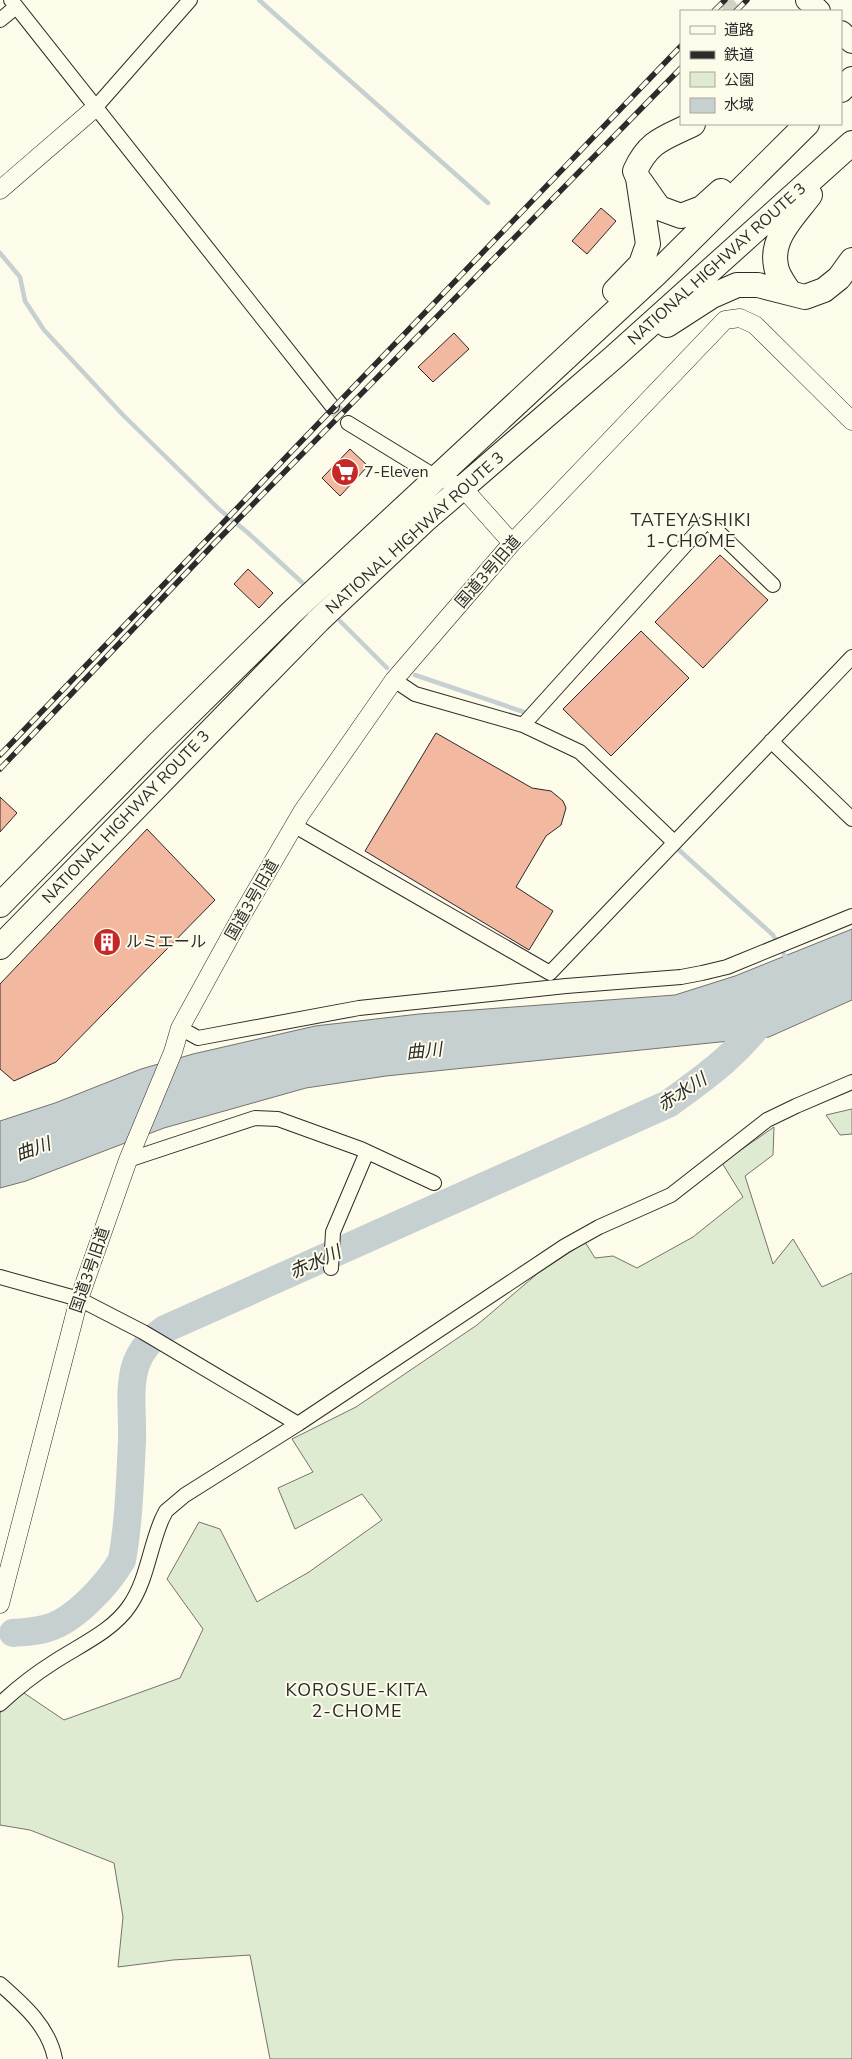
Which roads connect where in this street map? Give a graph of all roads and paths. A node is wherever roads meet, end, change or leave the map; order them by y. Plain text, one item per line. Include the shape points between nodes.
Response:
1 (190, 0) edge
2 (807, 0) edge
3 (13, 3) edge
4 (818, 10) edge
5 (0, 20) edge
6 (842, 33) edge
7 (852, 42) edge
8 (95, 108) junction
9 (691, 125) edge
10 (804, 125) edge
11 (804, 125) edge
12 (852, 143) edge
13 (638, 178) junction
14 (0, 190) edge
15 (852, 260) edge
16 (790, 293) junction
17 (614, 357) junction
18 (526, 392) junction
19 (332, 406) tunnel mouth
20 (852, 421) edge
21 (348, 423) tunnel mouth
22 (436, 477) junction
23 (463, 488) junction
24 (512, 543) junction
25 (774, 585) dead end
26 (852, 657) edge
27 (394, 680) junction
28 (523, 725) junction
29 (771, 741) junction
30 (852, 819) edge
31 (294, 826) junction
32 (674, 842) junction
33 (0, 905) edge
34 (852, 916) edge
35 (0, 947) edge
36 (180, 1028) junction
37 (852, 1082) edge
38 (367, 1152) junction
39 (128, 1160) junction
40 (434, 1183) dead end
41 (331, 1268) dead end
42 (0, 1277) edge
43 (79, 1299) junction
44 (298, 1424) junction
45 (4, 1565) edge
46 (0, 1604) edge
47 (0, 1704) edge
48 (0, 1984) edge
49 (55, 2059) edge

1 - 8 street
2 - 4 main road
3 - 5 street
3 - 8 street
6 - 7 main road
8 - 14 street
8 - 19 street
9 - 13 highway via 648,148 635,171
10 - 13 highway via 702,208 681,216 659,208
11 - 18 highway, NATIONAL HIGHWAY ROUTE 3 via 656,274
12 - 16 highway via 782,231 774,252 776,268
12 - 17 highway, NATIONAL HIGHWAY ROUTE 3
13 - 18 highway via 648,244 641,264
15 - 16 highway via 839,278 824,290 805,297
16 - 17 highway via 758,285 737,285 712,296
17 - 23 highway, NATIONAL HIGHWAY ROUTE 3
18 - 22 highway, NATIONAL HIGHWAY ROUTE 3
20 - 24 street, 国道3号旧道 via 755,325 740,318 725,320
21 - 22 street
22 - 23 street
22 - 33 highway, NATIONAL HIGHWAY ROUTE 3 via 292,612
23 - 24 street
23 - 35 highway, NATIONAL HIGHWAY ROUTE 3 via 319,620
24 - 27 street, 国道3号旧道
25 - 28 street via 707,522
26 - 29 street
27 - 28 street via 415,694
27 - 31 street, 国道3号旧道
28 - 32 street via 580,752
29 - 30 street
29 - 32 street
31 - 32 street via 550,973
31 - 36 street, 国道3号旧道
34 - 36 street via 727,967 681,977 359,1008 198,1038
36 - 39 street, 国道3号旧道
37 - 44 street via 767,1120 670,1195 598,1226 565,1246
38 - 39 street via 278,1118 255,1118
38 - 40 street
38 - 41 street via 333,1232
39 - 43 street, 国道3号旧道
42 - 43 street
43 - 44 street via 143,1332
43 - 45 street, 国道3号旧道
44 - 47 street via 175,1502 162,1519 142,1581 130,1605 89,1641 26,1681
45 - 46 street, 国道3号旧道
48 - 49 street via 23,2004 47,2033

